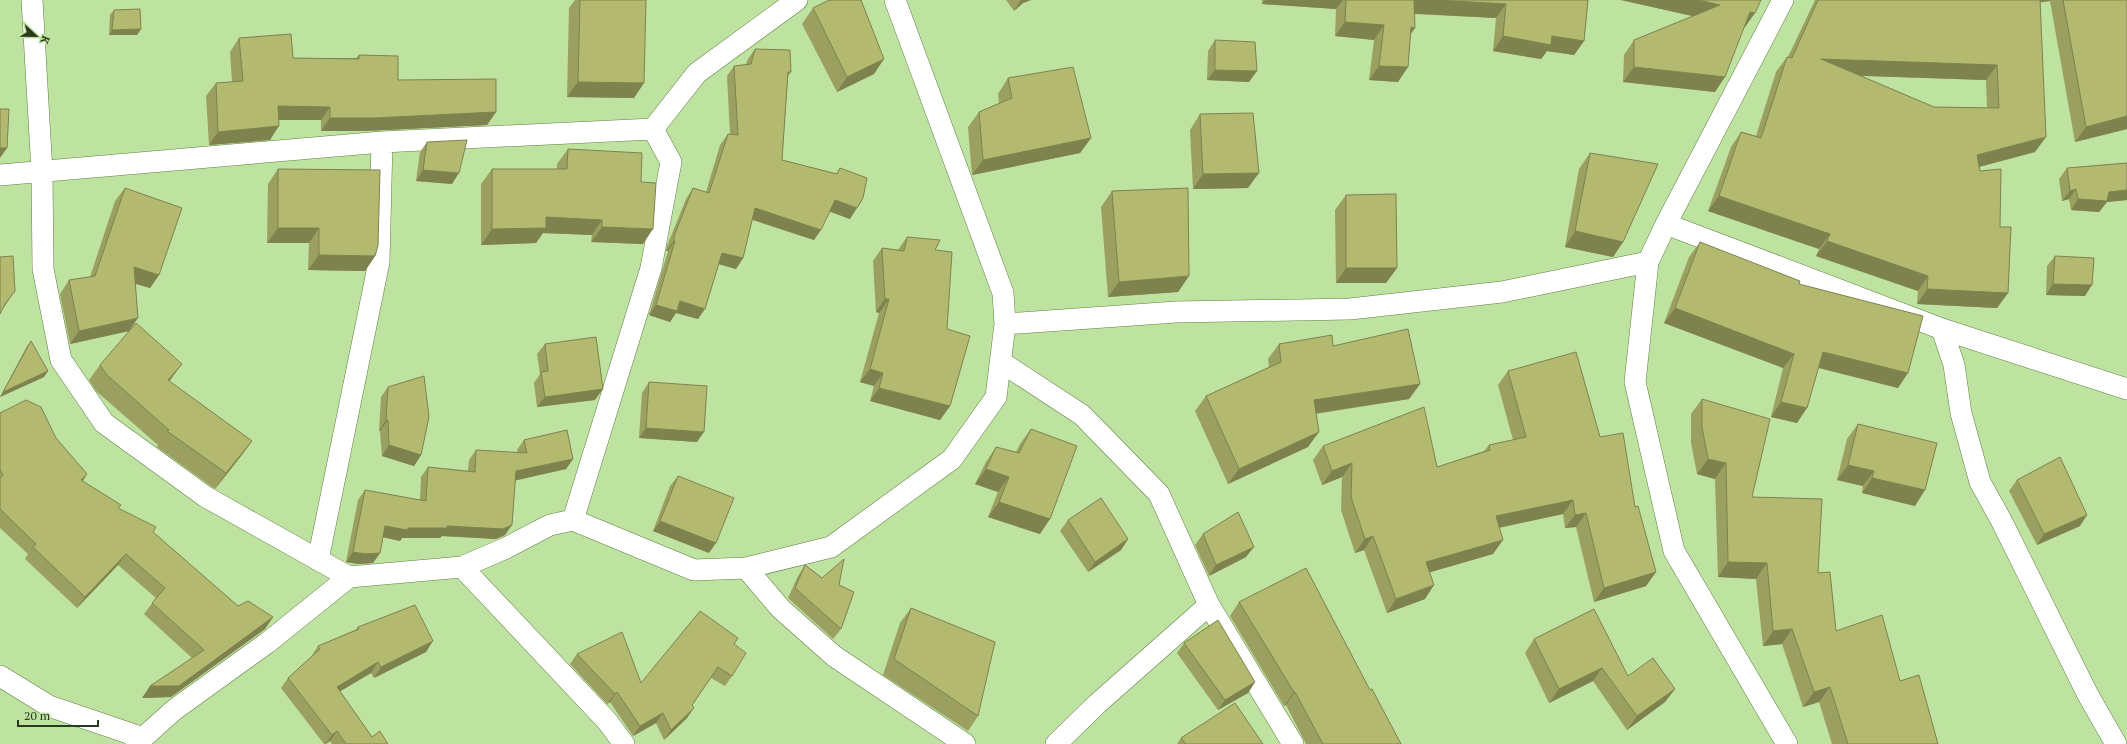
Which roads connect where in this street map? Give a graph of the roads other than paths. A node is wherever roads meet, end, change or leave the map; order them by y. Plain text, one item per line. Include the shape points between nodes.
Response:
1 (32, 0) edge
2 (797, 0) edge
3 (895, 0) edge
4 (1783, 0) edge
5 (653, 129) junction
6 (382, 142) junction
7 (42, 172) junction
8 (0, 176) edge
9 (1666, 224) junction
10 (1648, 262) junction
11 (1005, 324) junction
12 (1942, 329) junction
13 (1001, 362) junction
14 (2127, 389) edge
15 (573, 520) junction
16 (318, 560) junction
17 (462, 567) junction
18 (746, 568) junction
19 (349, 577) junction
20 (1209, 605) junction
21 (0, 676) edge
22 (140, 741) edge
23 (624, 744) edge
24 (965, 744) edge
25 (1056, 744) edge
26 (1293, 744) edge
27 (1787, 744) edge
28 (2116, 744) edge

1 - 7 street
2 - 5 street via 697,73
3 - 11 street via 1003,293
4 - 9 street
5 - 6 street
5 - 15 street via 671,162 653,260
6 - 7 street
6 - 16 street via 378,262
7 - 8 street
7 - 16 street via 43,269 61,360 104,423 206,497
9 - 10 street
9 - 12 street
10 - 11 street via 1502,292 1350,309 1176,312
10 - 27 street via 1635,382 1674,551
11 - 13 street
12 - 14 street
12 - 28 street via 1954,365 1961,413 1980,482 2088,695
13 - 18 street via 996,397 952,459 831,547
13 - 20 street via 1082,416 1159,494
15 - 17 street via 550,525
15 - 18 street via 694,570
16 - 19 street
17 - 19 street
17 - 23 street via 607,721
18 - 24 street via 781,609 834,656
19 - 22 street via 267,643 174,710
20 - 25 street via 1097,704
20 - 26 street
21 - 22 street via 49,706

